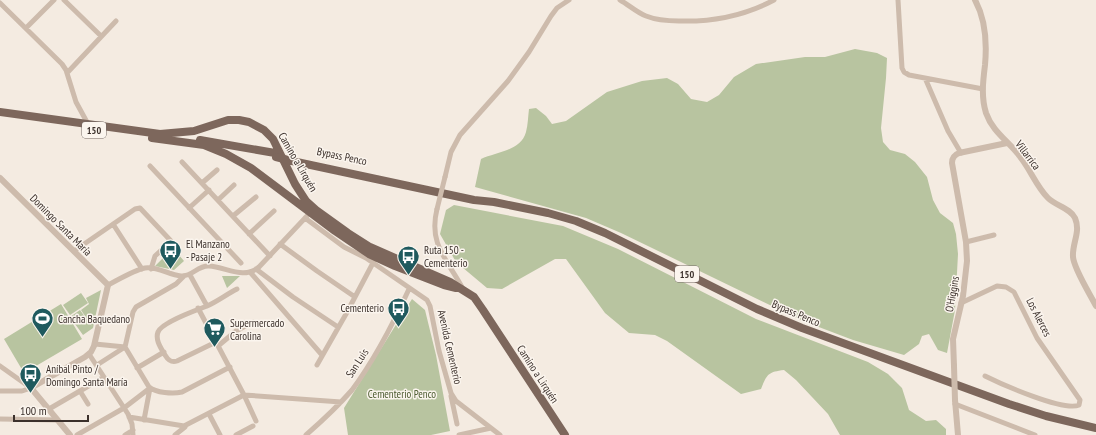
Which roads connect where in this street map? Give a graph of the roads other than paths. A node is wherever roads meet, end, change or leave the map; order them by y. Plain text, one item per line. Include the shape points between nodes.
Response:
1 (54, 0) edge
2 (64, 0) edge
3 (569, 0) edge
4 (620, 0) edge
5 (774, 0) edge
6 (898, 0) edge
7 (975, 0) edge
8 (0, 3) edge
9 (116, 21) dead end
10 (26, 28) junction
11 (101, 36) junction
12 (67, 73) junction
13 (925, 78) junction
14 (983, 89) junction
15 (0, 112) edge
16 (0, 118) edge
17 (88, 124) junction
18 (160, 134) junction
19 (1007, 143) junction
20 (204, 145) junction
21 (961, 153) junction
22 (276, 155) junction
23 (182, 162) dead end
24 (150, 166) dead end
25 (217, 170) dead end
26 (0, 178) edge
27 (202, 184) junction
28 (234, 185) dead end
29 (209, 190) junction
30 (256, 197) dead end
31 (218, 200) junction
32 (189, 208) junction
33 (274, 211) dead end
34 (307, 215) junction
35 (233, 216) junction
36 (113, 224) junction
37 (249, 234) junction
38 (994, 235) dead end
39 (966, 242) junction
40 (280, 244) junction
41 (74, 251) junction
42 (270, 256) junction
43 (374, 260) junction
44 (241, 263) dead end
45 (151, 268) junction
46 (142, 269) junction
47 (256, 269) junction
48 (250, 272) junction
49 (190, 274) junction
50 (184, 276) junction
51 (108, 285) junction
52 (237, 289) dead end
53 (409, 289) junction
54 (463, 290) junction
55 (356, 297) junction
56 (961, 303) junction
57 (207, 306) junction
58 (1096, 306) edge
59 (198, 308) junction
60 (253, 322) dead end
61 (338, 327) junction
62 (95, 344) junction
63 (217, 344) junction
64 (125, 347) junction
65 (164, 352) junction
66 (89, 354) junction
67 (322, 355) junction
68 (97, 365) junction
69 (316, 365) dead end
70 (0, 366) edge
71 (230, 367) junction
72 (137, 368) junction
73 (984, 376) dead end
74 (104, 377) junction
75 (31, 388) junction
76 (150, 388) junction
77 (0, 391) edge
78 (80, 391) junction
79 (451, 393) junction
80 (244, 395) junction
81 (341, 402) junction
82 (955, 402) junction
83 (88, 404) dead end
84 (124, 408) junction
85 (49, 409) junction
86 (209, 414) junction
87 (129, 417) junction
88 (0, 419) edge
89 (58, 420) junction
90 (144, 420) junction
91 (256, 421) dead end
92 (457, 424) dead end
93 (186, 426) junction
94 (253, 426) dead end
95 (491, 428) junction
96 (1096, 428) edge
97 (133, 433) edge
98 (1026, 433) edge
99 (472, 434) edge
100 (70, 435) edge
101 (77, 435) edge
102 (125, 435) edge
103 (176, 435) edge
104 (220, 435) edge
105 (236, 435) edge
106 (306, 435) edge
107 (459, 435) edge
108 (500, 435) edge
109 (565, 435) edge
110 (958, 435) edge
111 (1035, 435) edge

1 - 10 street
2 - 11 street
3 - 54 street, bridge via 554,12 522,62 460,135 451,152 434,230 438,246
4 - 5 street via 650,17 687,21 730,17
6 - 13 street via 902,68 909,76
7 - 14 street, Villarrica via 985,30
8 - 10 street
9 - 11 street
10 - 12 street via 62,64
11 - 12 street
12 - 17 street via 73,96
13 - 14 street
13 - 21 street via 948,131
14 - 19 street, Villarrica via 988,118 995,131
15 - 17 main road, Camino a Lirquén / 150
16 - 20 main road, Camino a Lirquén / 150
17 - 18 main road, Camino a Lirquén / 150
18 - 22 main road, Bypass Penco / 150
18 - 54 main road, Camino a Lirquén via 194,131 228,120 254,124 273,139 295,184 306,201 316,210 370,247 442,278
19 - 21 street
19 - 58 street, Villarrica via 1021,158 1045,195 1074,218 1077,231 1073,250 1074,260
20 - 22 main road, Bypass Penco / 150
20 - 34 main road, Camino a Lirquén via 243,163
21 - 39 street, O'Higgins via 954,157 952,163
22 - 96 main road, Bypass Penco / 150 via 479,197 580,222 802,328 1009,404
23 - 27 street
24 - 32 street
25 - 27 street
26 - 41 street, Domingo Santa María
27 - 29 street
28 - 31 street
29 - 31 street
29 - 32 street
30 - 35 street
31 - 35 street
32 - 44 street
33 - 37 street
34 - 40 street
34 - 43 main road, Camino a Lirquén
35 - 37 street
36 - 41 street
36 - 45 street via 138,208 171,241 154,258
36 - 46 street
37 - 42 street
38 - 39 street
39 - 56 street, O'Higgins via 967,261
40 - 42 street
40 - 55 street
41 - 51 street, Domingo Santa María
42 - 47 street
43 - 53 street, Avenida Cementerio
43 - 54 main road, Camino a Lirquén
43 - 55 street
45 - 46 street
45 - 50 street
46 - 51 street
47 - 48 street
47 - 61 street
48 - 49 street via 207,266
48 - 67 street
49 - 50 street
49 - 57 street
50 - 64 street via 178,283 136,307
51 - 62 street
52 - 57 street
53 - 79 street, Avenida Cementerio via 430,304
53 - 81 street, San Luis via 371,361
54 - 109 main road, Camino a Lirquén via 479,303
55 - 61 street
56 - 73 street, Los Alerces via 997,286 1012,290 1037,338 1080,404 1076,407 1059,405
56 - 82 street, O'Higgins, bridge via 953,339
57 - 59 street
59 - 63 street
59 - 65 street via 159,330 157,338
60 - 63 street
61 - 67 street
62 - 64 street
62 - 66 street
63 - 65 street via 175,362 169,360
63 - 71 street
64 - 68 street
64 - 72 street
65 - 72 street
66 - 68 street
66 - 75 street
67 - 69 street
68 - 74 street
70 - 75 street
71 - 76 street via 182,392
71 - 80 street
72 - 76 street
74 - 78 street
74 - 84 street
75 - 77 street via 22,391
75 - 85 street
76 - 84 street
76 - 90 street
78 - 83 street
78 - 85 street
79 - 92 street, Avenida Cementerio
79 - 95 street, Avenida Cementerio via 456,401
80 - 81 street
80 - 86 street
80 - 91 street
81 - 106 street, San Luis
82 - 98 street
82 - 110 street, O'Higgins
84 - 87 street
84 - 101 street
85 - 89 street
86 - 93 street
86 - 104 street
87 - 90 street
87 - 97 street
88 - 89 street
89 - 100 street
90 - 93 street
93 - 103 street
94 - 105 street
95 - 99 street
95 - 108 street, Avenida Cementerio
97 - 102 street
98 - 111 street
99 - 107 street

